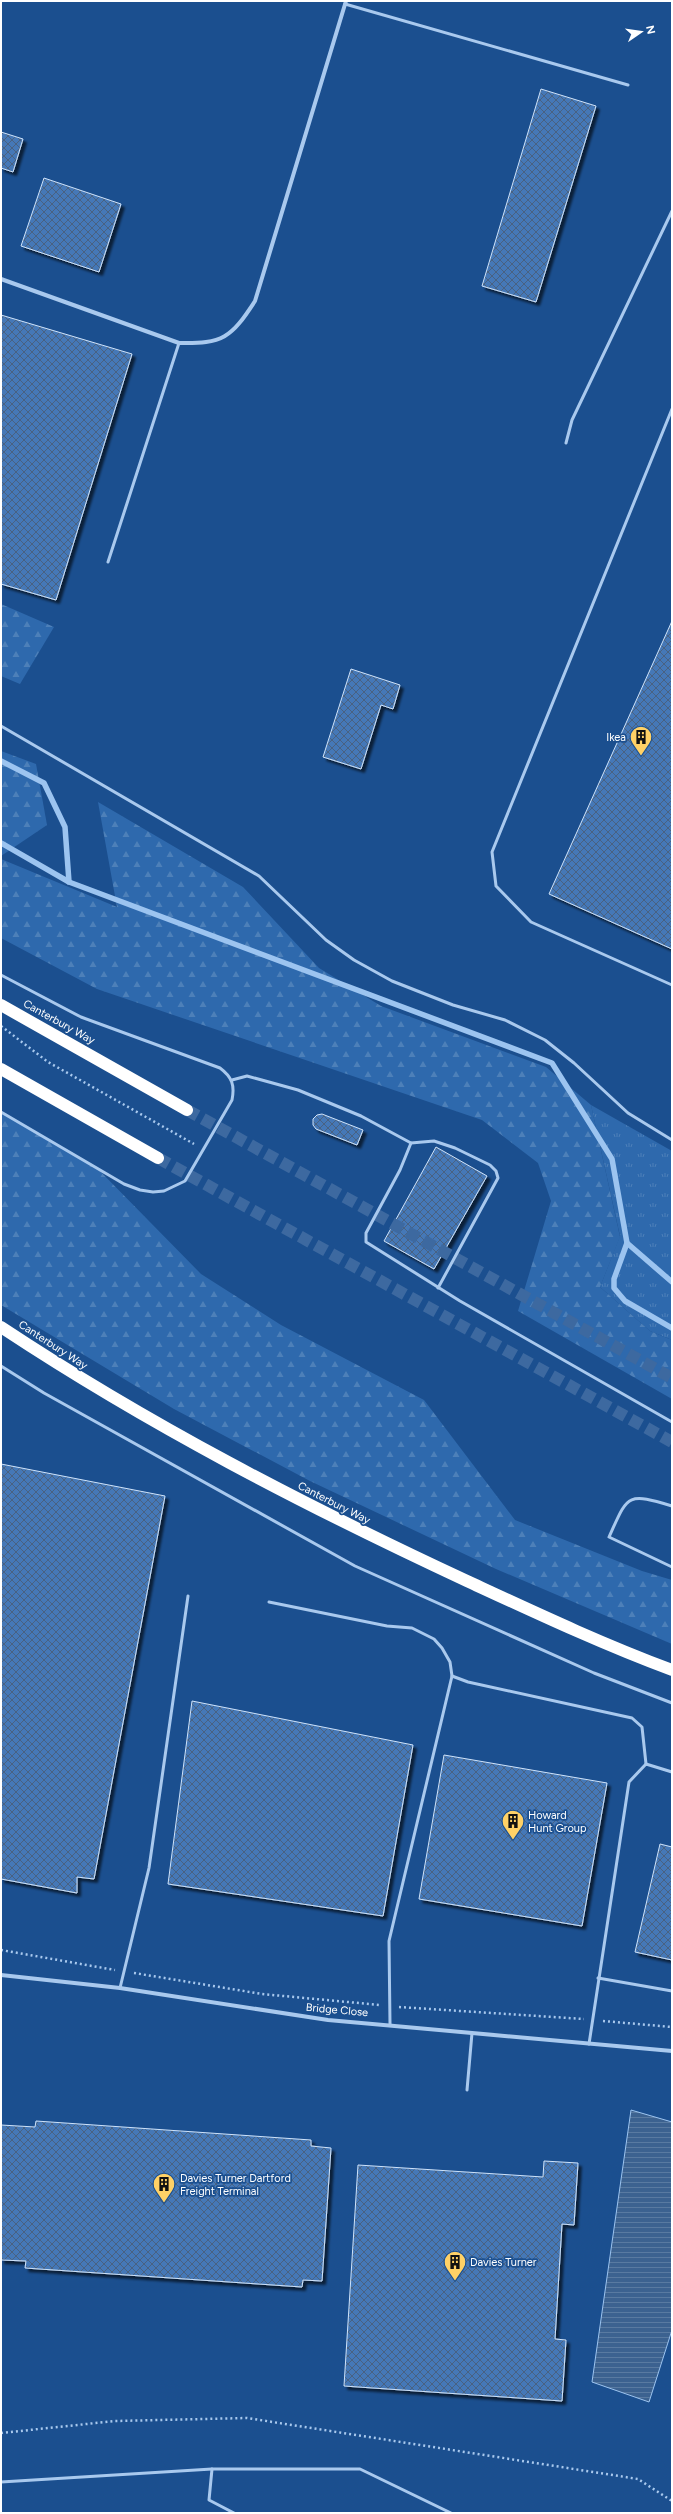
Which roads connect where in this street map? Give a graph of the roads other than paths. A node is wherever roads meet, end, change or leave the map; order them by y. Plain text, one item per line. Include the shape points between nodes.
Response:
1 (345, 3) edge
2 (628, 86) dead end
3 (672, 211) edge
4 (1, 279) edge
5 (179, 343) junction
6 (672, 409) edge
7 (566, 442) dead end
8 (108, 562) dead end
9 (1, 726) edge
10 (1, 975) edge
11 (672, 985) edge
12 (1, 1005) edge
13 (1, 1069) edge
14 (232, 1080) junction
15 (187, 1110) tunnel mouth
16 (1, 1112) edge
17 (672, 1140) edge
18 (411, 1143) junction
19 (158, 1158) tunnel mouth
20 (438, 1288) junction
21 (1, 1327) edge
22 (1, 1366) edge
23 (672, 1422) edge
24 (672, 1506) edge
25 (672, 1568) edge
26 (188, 1596) dead end
27 (269, 1602) dead end
28 (672, 1670) edge
29 (452, 1676) junction
30 (672, 1703) edge
31 (646, 1764) junction
32 (672, 1772) edge
33 (1, 1975) edge
34 (598, 1978) junction
35 (120, 1988) junction
36 (672, 1991) edge
37 (390, 2024) junction
38 (472, 2033) junction
39 (589, 2044) junction
40 (672, 2051) edge
41 (467, 2090) dead end
42 (212, 2469) junction
43 (1, 2482) edge
44 (234, 2513) edge
45 (451, 2513) edge

1 - 2 lane
1 - 5 street via 254,301 237,329 208,344
3 - 7 lane via 572,420
4 - 5 street
5 - 8 lane
6 - 11 lane via 492,852 496,886 531,922
9 - 17 lane via 259,876 326,940 354,960 392,981 505,1020 545,1040 628,1113
10 - 14 lane via 81,1016 220,1068
12 - 15 highway, Canterbury Way
13 - 19 highway
14 - 16 lane via 232,1100 186,1181 164,1191 140,1190 124,1184
14 - 18 lane via 247,1076 298,1090 361,1116
18 - 20 lane via 400,1170 366,1233 366,1242
18 - 20 lane via 434,1141 455,1148 490,1164 498,1178
20 - 23 lane
21 - 28 highway, Canterbury Way via 67,1370 235,1467 391,1546 555,1621
22 - 30 lane via 44,1393 355,1566 594,1673
24 - 25 lane via 638,1497 630,1500 623,1507 609,1537
26 - 35 lane via 149,1868
27 - 29 lane via 387,1626 412,1628 434,1640 442,1648 450,1662
29 - 31 lane via 468,1682 632,1718 642,1727
29 - 37 lane via 389,1941
31 - 32 lane
31 - 34 lane via 629,1782
33 - 35 street, Bridge Close
34 - 36 lane
34 - 39 lane
35 - 37 street, Bridge Close via 328,2020
37 - 38 street, Bridge Close
38 - 39 street, Bridge Close
38 - 41 lane
39 - 40 street, Bridge Close
42 - 43 lane
42 - 44 lane via 209,2500
42 - 45 lane via 360,2470

